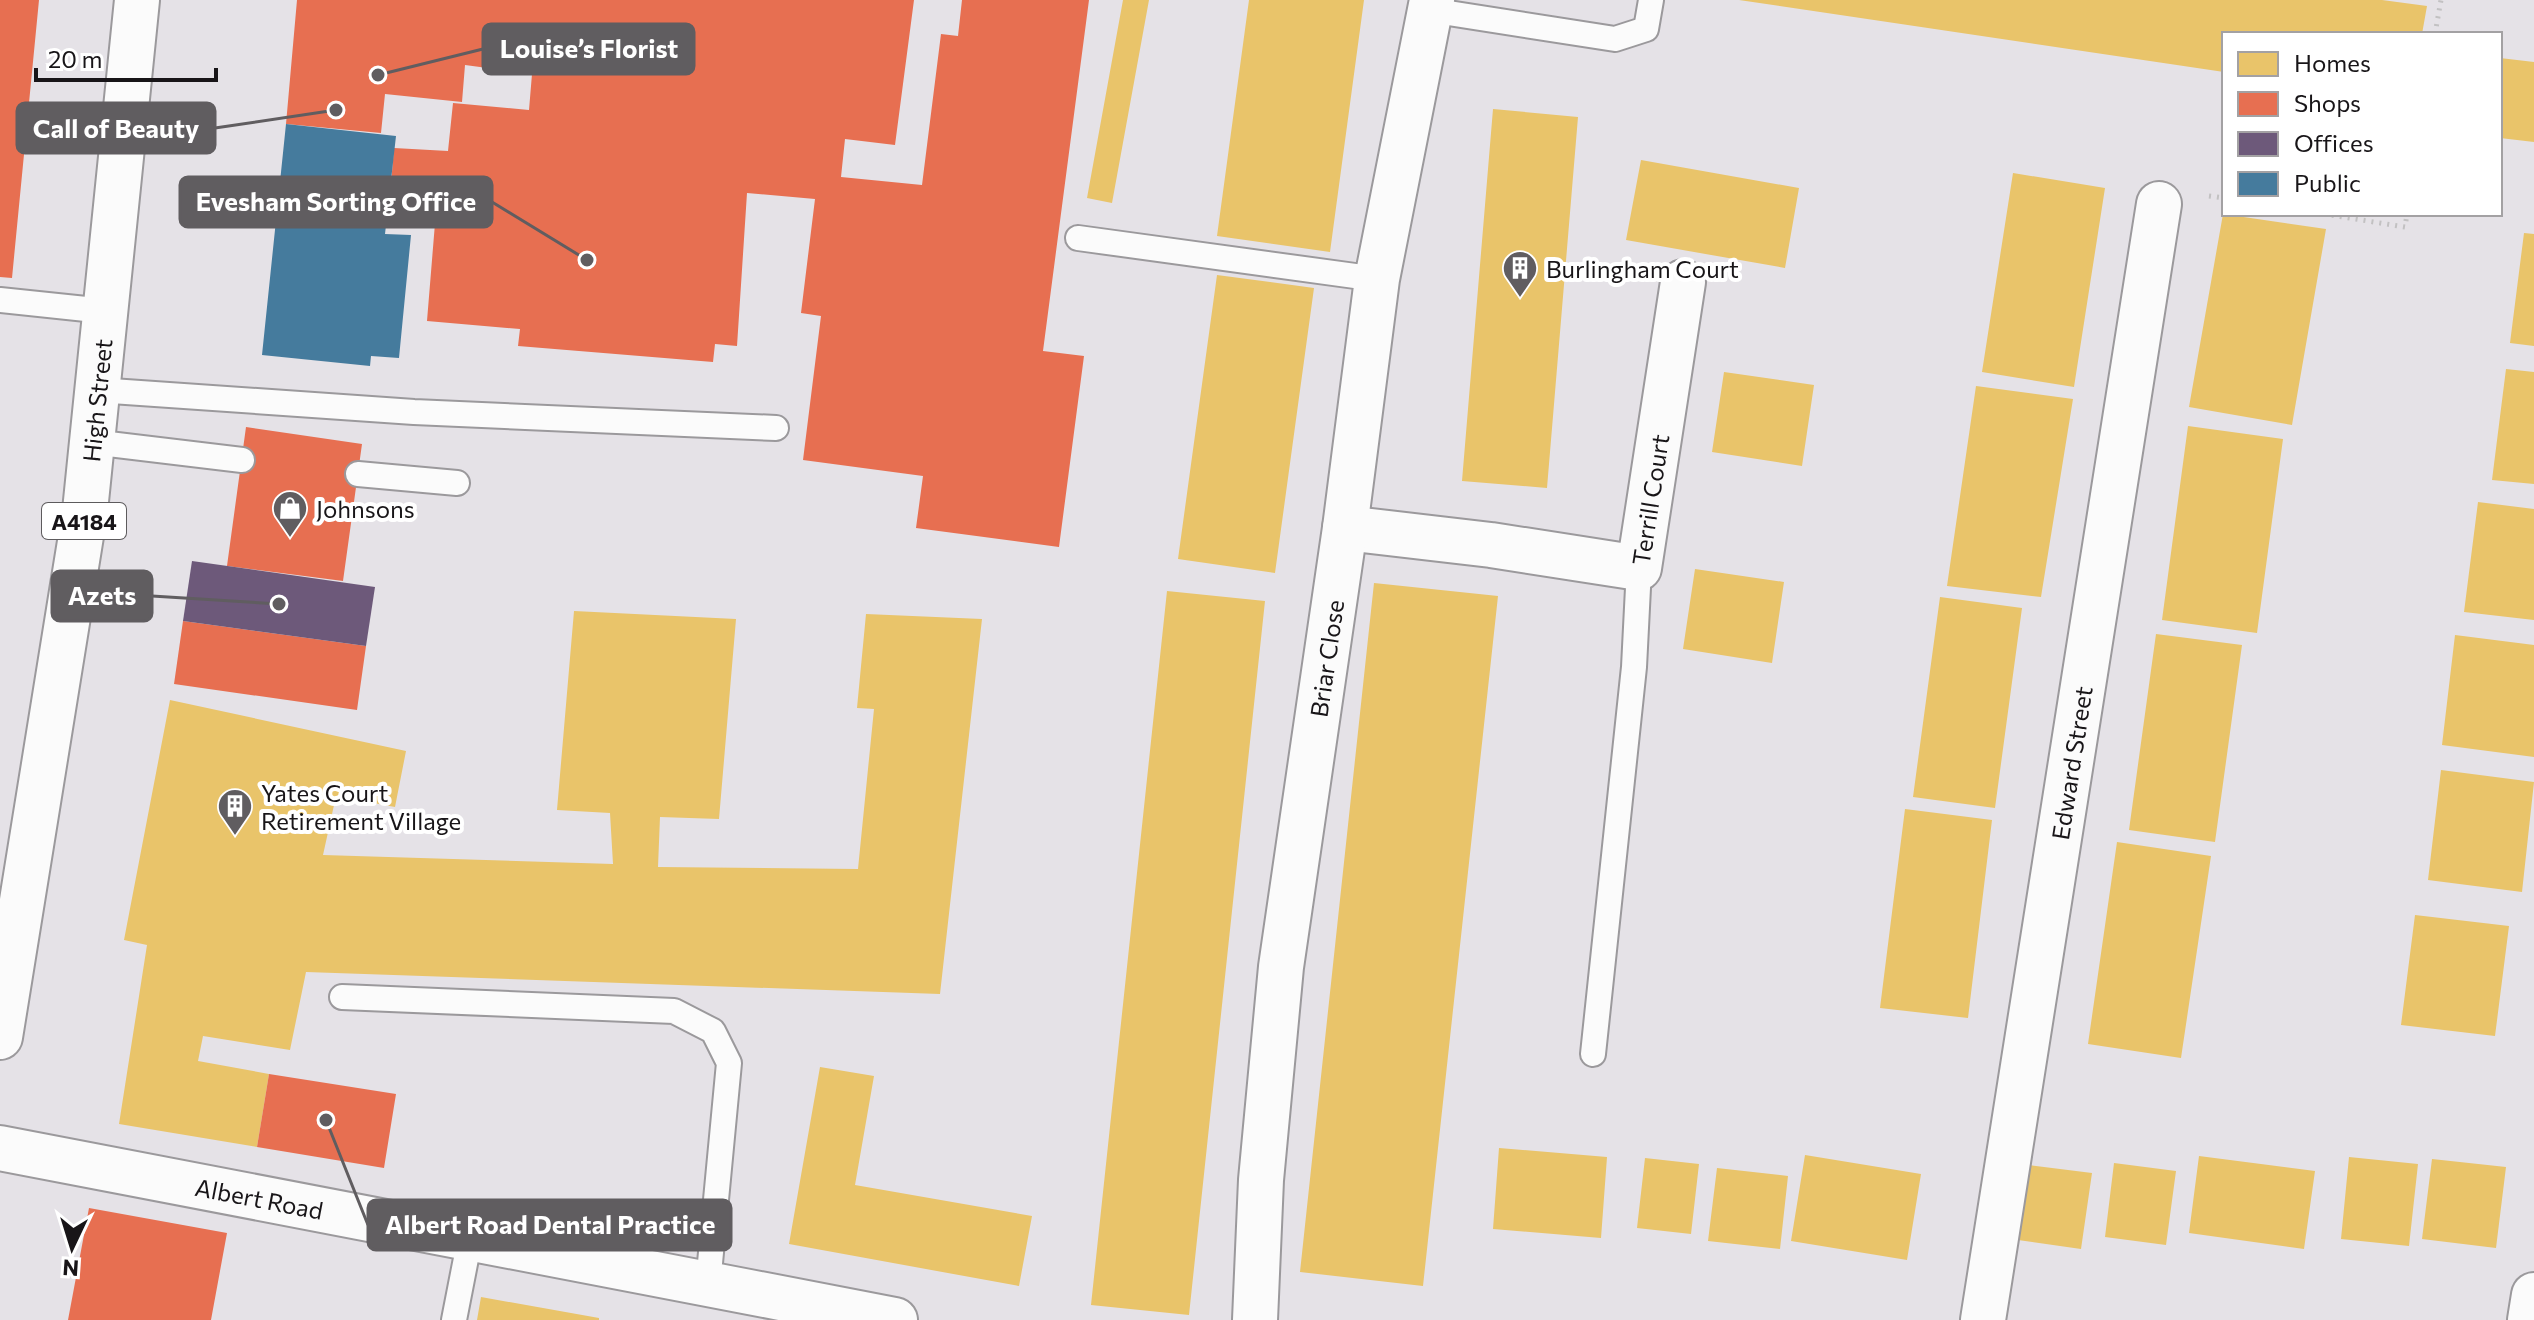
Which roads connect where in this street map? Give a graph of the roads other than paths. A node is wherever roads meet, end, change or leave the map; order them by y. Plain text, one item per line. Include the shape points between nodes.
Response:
1 (137, 0) edge
2 (1651, 0) edge
3 (1431, 5) edge
4 (2159, 204) dead end
5 (1078, 238) dead end
6 (1377, 279) junction
7 (1683, 282) dead end
8 (0, 300) edge
9 (105, 311) junction
10 (97, 390) junction
11 (776, 428) dead end
12 (92, 442) junction
13 (242, 460) dead end
14 (358, 474) dead end
15 (457, 483) dead end
16 (1345, 528) junction
17 (1639, 568) junction
18 (342, 997) dead end
19 (2, 1019) edge
20 (1593, 1054) dead end
21 (0, 1148) edge
22 (470, 1238) junction
23 (708, 1284) junction
24 (2534, 1295) edge
25 (454, 1320) edge
26 (895, 1320) edge
27 (1255, 1320) edge
28 (1983, 1320) edge
29 (2530, 1320) edge

1 - 9 street, High Street / A4184
2 - 3 lane via 1646,29 1615,39
3 - 6 street, Briar Close
4 - 28 street, Edward Street
5 - 6 lane
6 - 16 street, Briar Close
7 - 17 street, Terrill Court
8 - 9 lane
9 - 10 street, High Street / A4184
10 - 11 lane via 414,412
10 - 12 street, High Street / A4184
12 - 13 lane
12 - 19 street, High Street / A4184
14 - 15 lane
16 - 17 street, Terrill Court
16 - 27 street, Briar Close via 1281,967 1261,1180
17 - 20 lane via 1634,667
18 - 23 lane via 674,1011 713,1031 729,1063
21 - 22 street, Albert Road
22 - 23 street, Albert Road
22 - 25 lane
23 - 26 street, Albert Road
24 - 29 street

